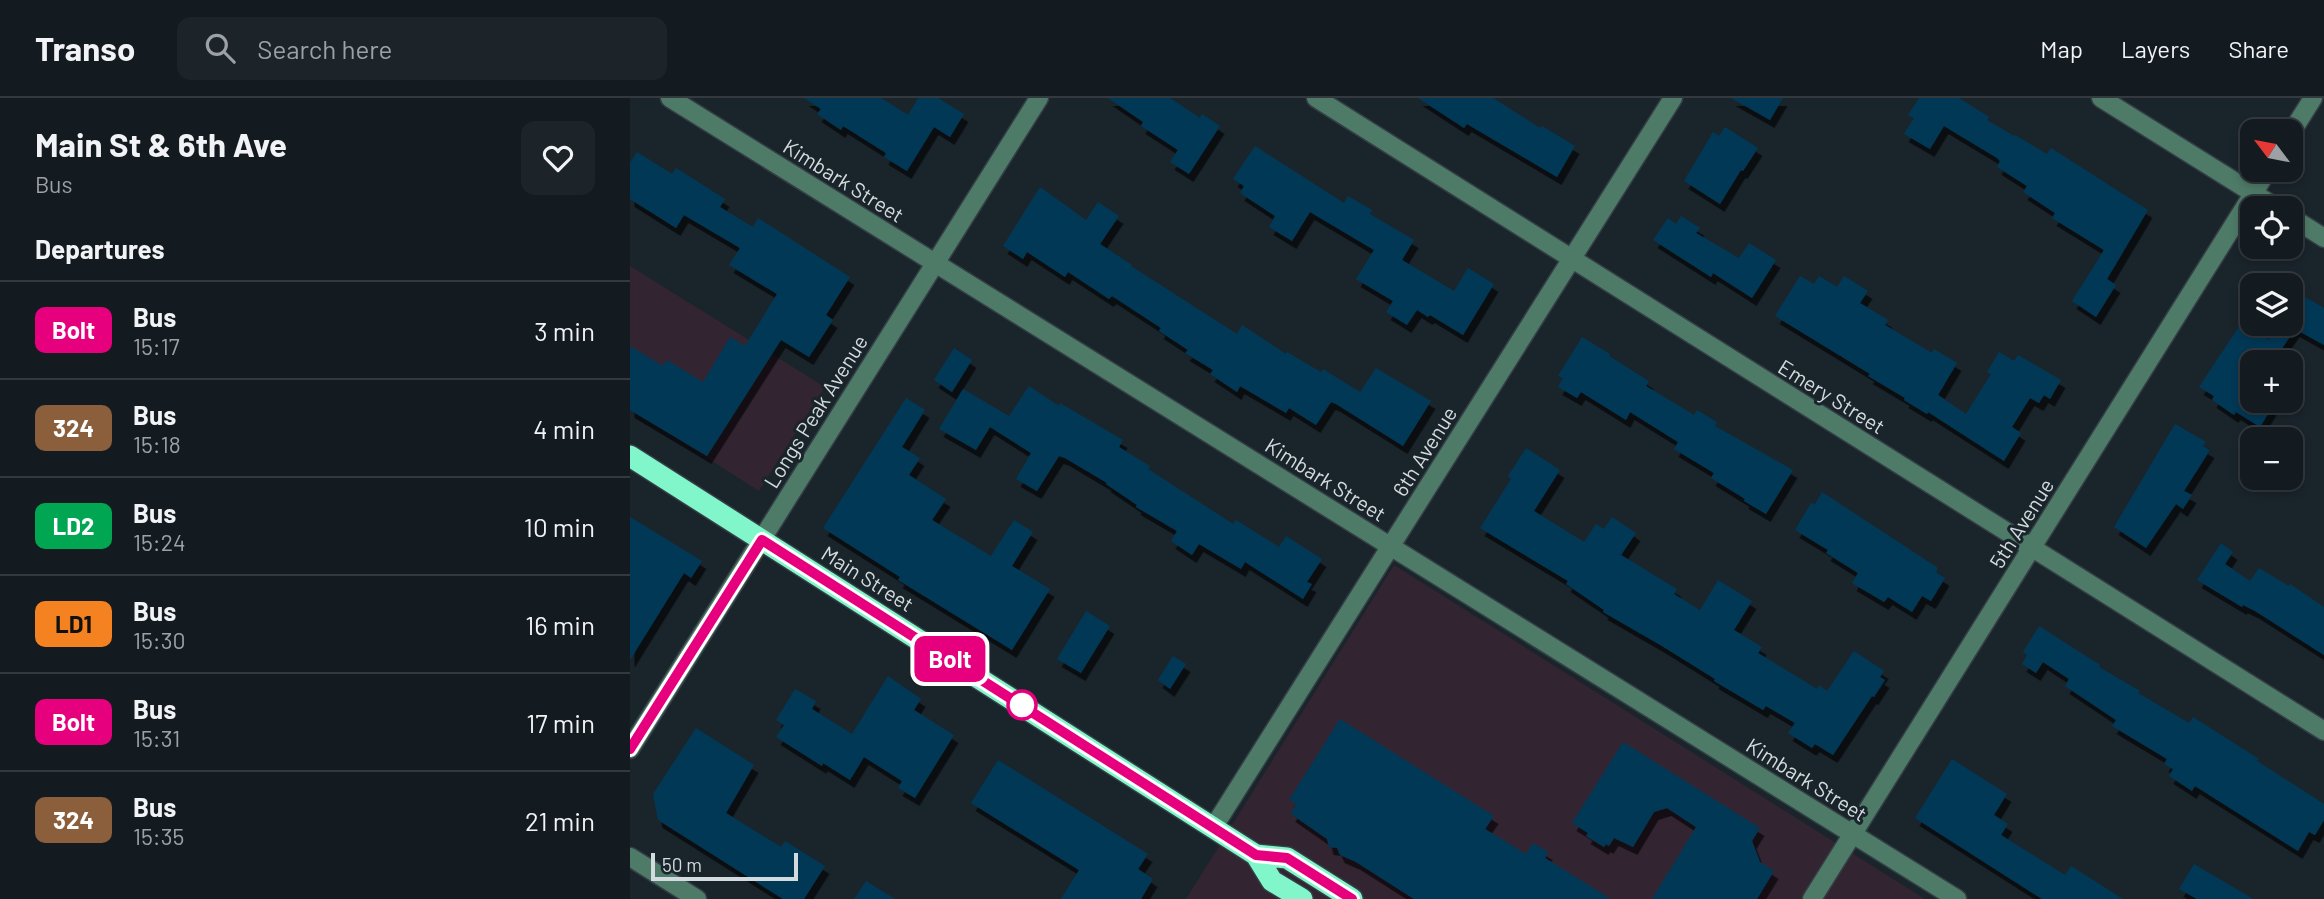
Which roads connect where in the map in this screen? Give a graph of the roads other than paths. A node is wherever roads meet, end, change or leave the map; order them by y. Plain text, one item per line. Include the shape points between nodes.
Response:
1 (670, 98) edge
2 (1039, 98) edge
3 (1316, 98) edge
4 (1672, 98) edge
5 (2101, 98) edge
6 (2313, 98) edge
7 (2300, 119) edge
8 (2260, 182) edge
9 (2253, 193) junction
10 (2258, 196) edge
11 (2303, 225) edge
12 (2324, 238) edge
13 (1572, 259) junction
14 (935, 263) junction
15 (630, 456) edge
16 (762, 540) junction
17 (1391, 546) junction
18 (2031, 548) junction
19 (2324, 731) edge
20 (630, 749) edge
21 (1213, 828) junction
22 (1853, 835) junction
23 (1256, 855) junction
24 (630, 857) edge
25 (697, 899) edge
26 (1302, 899) edge
27 (1352, 899) edge
28 (1812, 899) edge
29 (1957, 899) edge

1 - 14 street, Kimbark Street
2 - 14 street, Longs Peak Avenue
3 - 13 street, Emery Street
4 - 13 street, 6th Avenue
5 - 9 street
6 - 7 street
8 - 9 street, 5th Avenue
9 - 10 street
9 - 18 street, 5th Avenue
11 - 12 street
13 - 17 street, 6th Avenue
13 - 18 street, Emery Street
14 - 16 street, Longs Peak Avenue
14 - 17 street, Kimbark Street
15 - 16 highway, Main Street
16 - 20 street, Longs Peak Avenue
16 - 21 highway, Main Street
17 - 21 street, 6th Avenue
17 - 22 street, Kimbark Street
18 - 19 street, Emery Street
18 - 22 street, 5th Avenue
21 - 23 highway, Main Street
22 - 28 street, 5th Avenue
22 - 29 street, Kimbark Street
23 - 26 highway, Main Street via 1272,881
23 - 27 highway, Main Street via 1287,858
24 - 25 street

